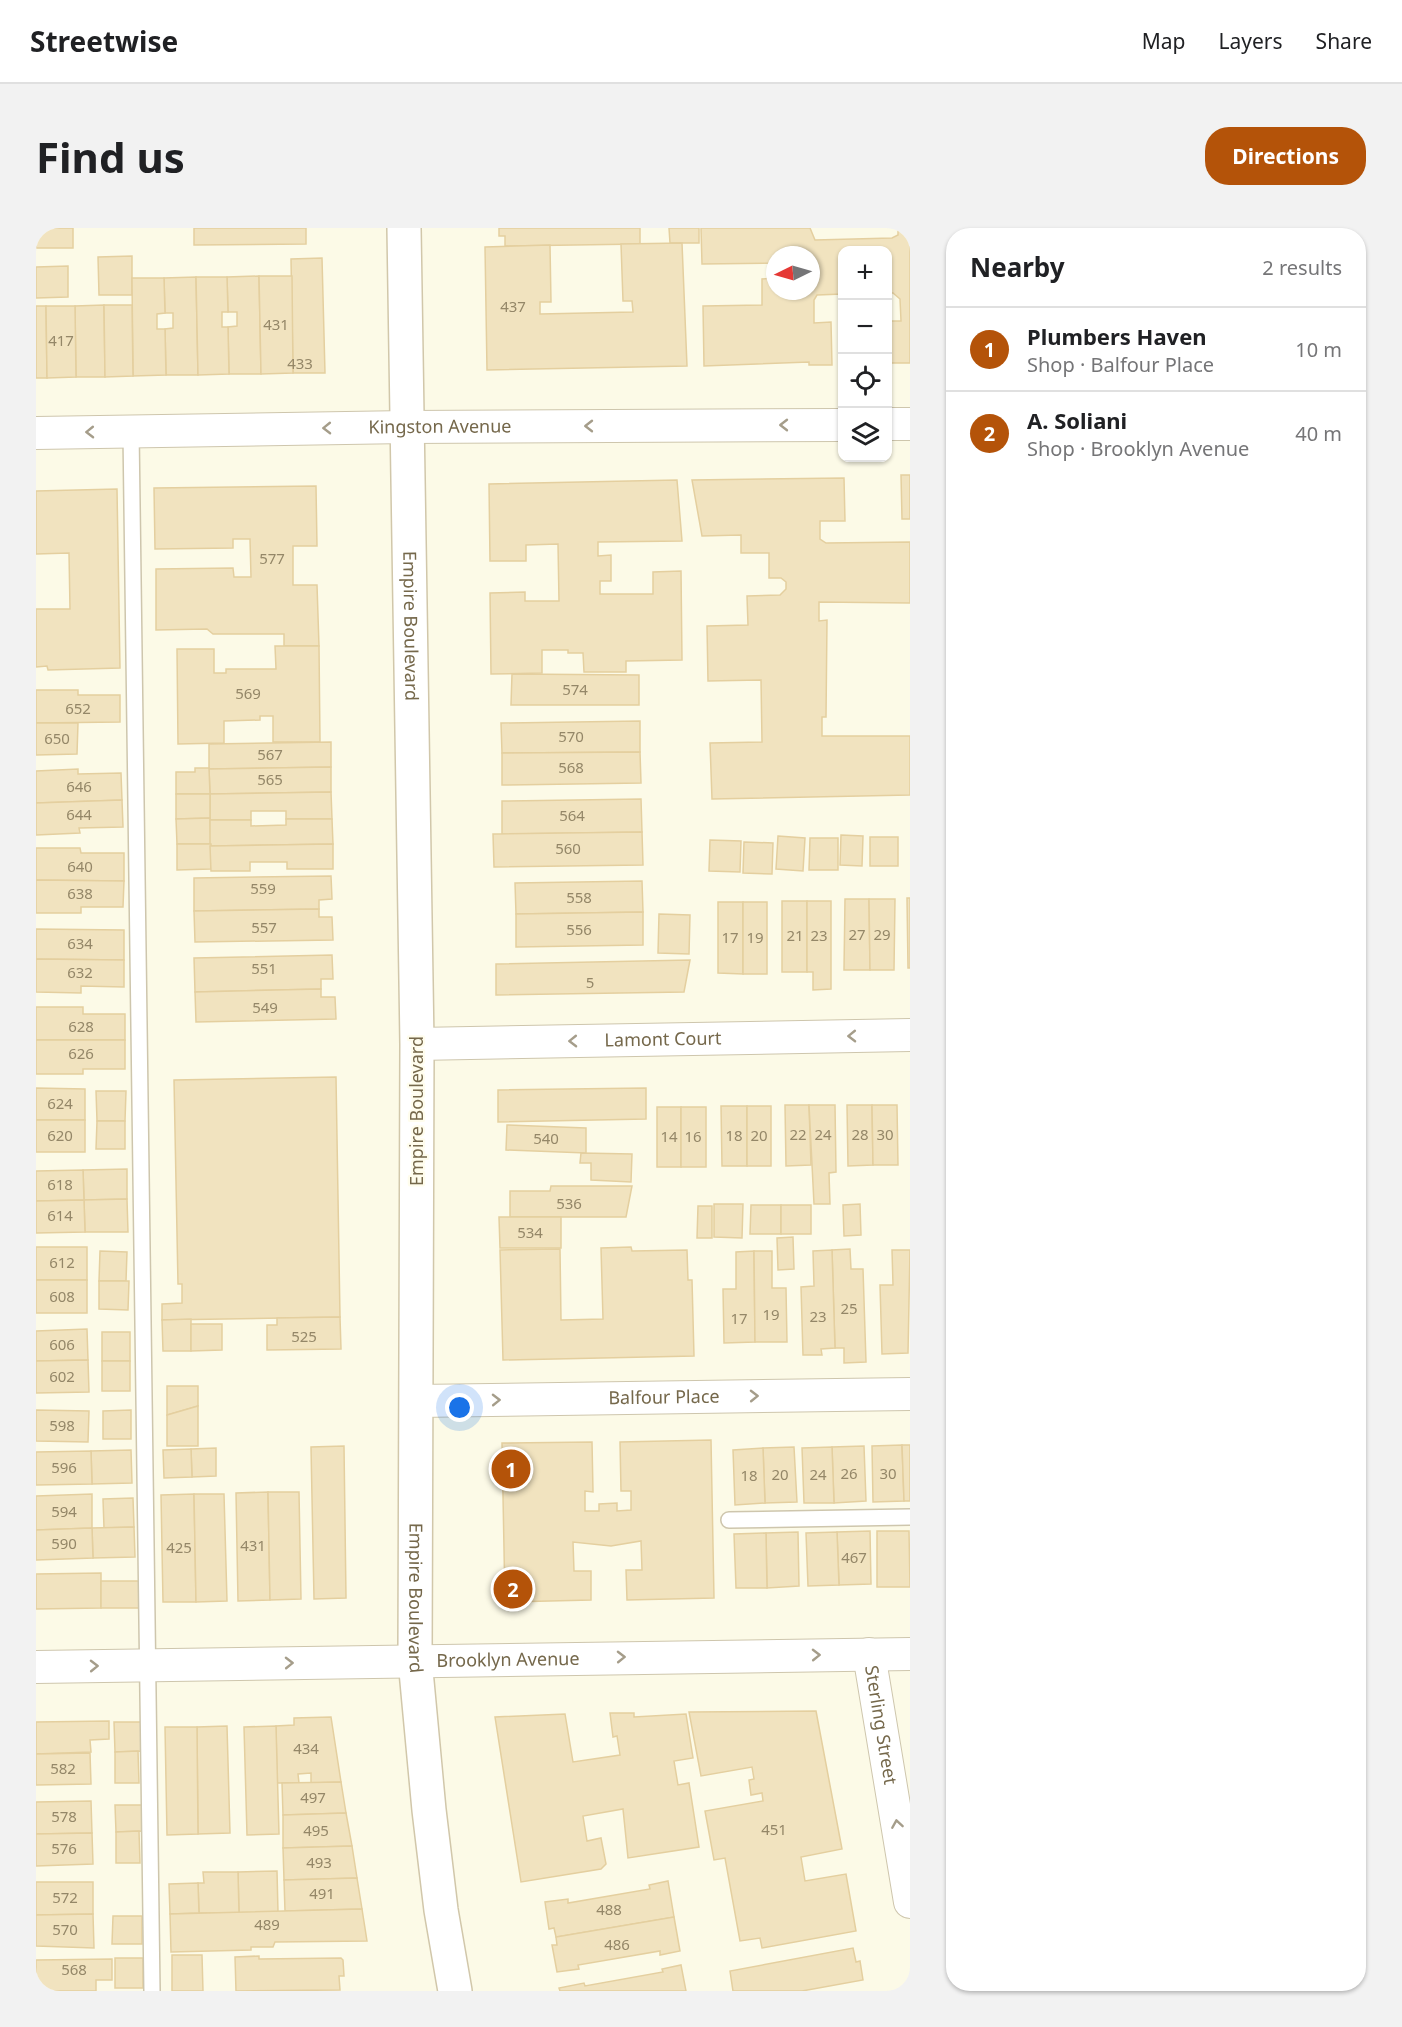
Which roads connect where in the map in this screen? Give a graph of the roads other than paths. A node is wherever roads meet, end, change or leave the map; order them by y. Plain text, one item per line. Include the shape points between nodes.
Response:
1 (404, 228) edge
2 (892, 424) edge
3 (910, 424) edge
4 (838, 425) edge
5 (407, 426) junction
6 (131, 431) junction
7 (36, 433) edge
8 (910, 1035) edge
9 (417, 1044) junction
10 (910, 1394) edge
11 (416, 1401) junction
12 (910, 1517) edge
13 (729, 1520) dead end
14 (869, 1654) junction
15 (910, 1654) edge
16 (415, 1660) junction
17 (149, 1665) junction
18 (36, 1667) edge
19 (910, 1902) edge
20 (152, 1991) edge
21 (455, 1991) edge

1 - 5 main road, Empire Boulevard
2 - 3 street
4 -> 5 street, Kingston Avenue
5 -> 6 street, Kingston Avenue
5 - 9 main road, Empire Boulevard
6 -> 7 street, Kingston Avenue
6 - 17 lane
8 -> 9 street, Lamont Court
9 - 11 main road, Empire Boulevard
11 -> 10 street, Balfour Place
11 - 16 main road, Empire Boulevard
12 - 13 lane
14 - 15 street, Brooklyn Avenue
16 -> 14 street, Brooklyn Avenue
19 -> 14 street, Sterling Street
17 -> 16 street, Brooklyn Avenue
16 - 21 main road, Empire Boulevard via 441,1910
18 -> 17 street, Brooklyn Avenue
17 - 20 lane

